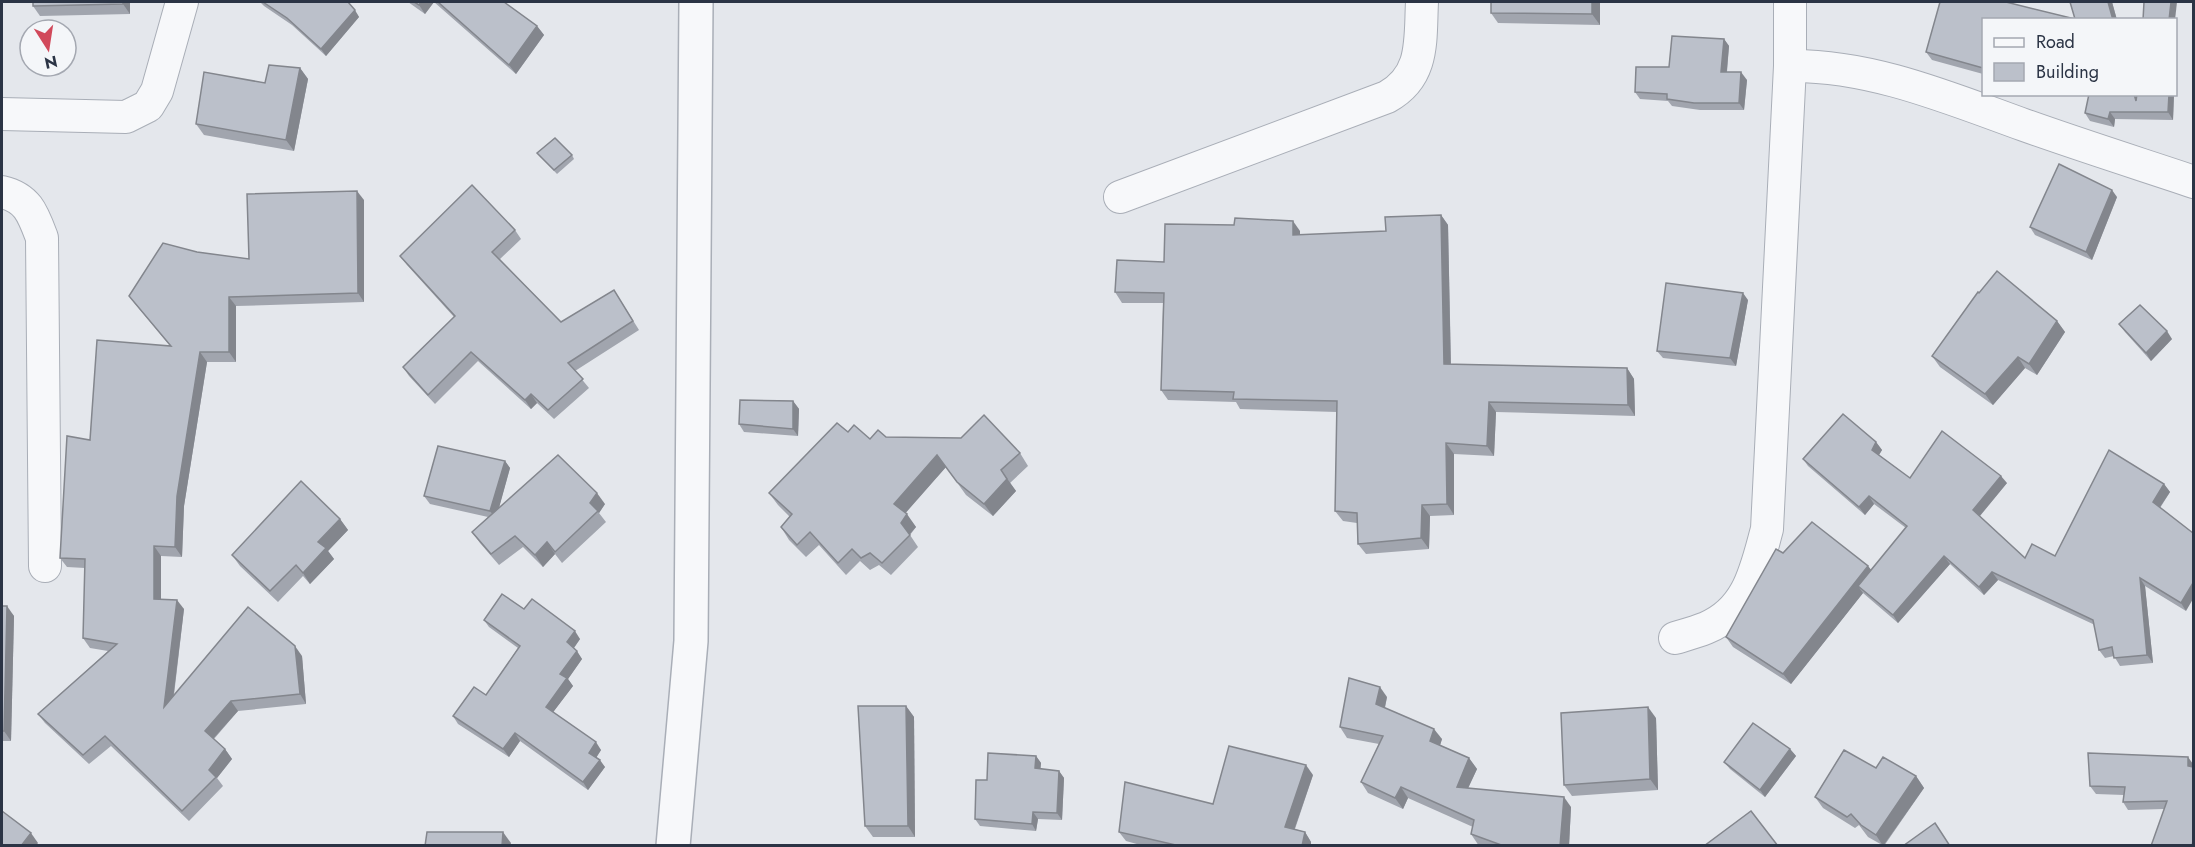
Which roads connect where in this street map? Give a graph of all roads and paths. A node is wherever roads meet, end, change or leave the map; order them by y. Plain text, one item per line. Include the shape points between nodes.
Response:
1 (182, 2) edge
2 (696, 2) edge
3 (1422, 2) edge
4 (1790, 2) edge
5 (1790, 66) junction
6 (2, 114) edge
7 (2193, 182) edge
8 (2, 192) edge
9 (1120, 197) dead end
10 (45, 566) dead end
11 (1675, 638) dead end
12 (674, 846) edge

1 - 6 street via 157,91 148,106 126,117
2 - 12 street via 691,641
3 - 9 street via 1420,45 1414,71 1402,89
4 - 5 street
5 - 7 street via 1860,73 1932,92
5 - 11 street via 1767,529 1746,594 1727,616 1707,628
8 - 10 street via 22,199 42,238

